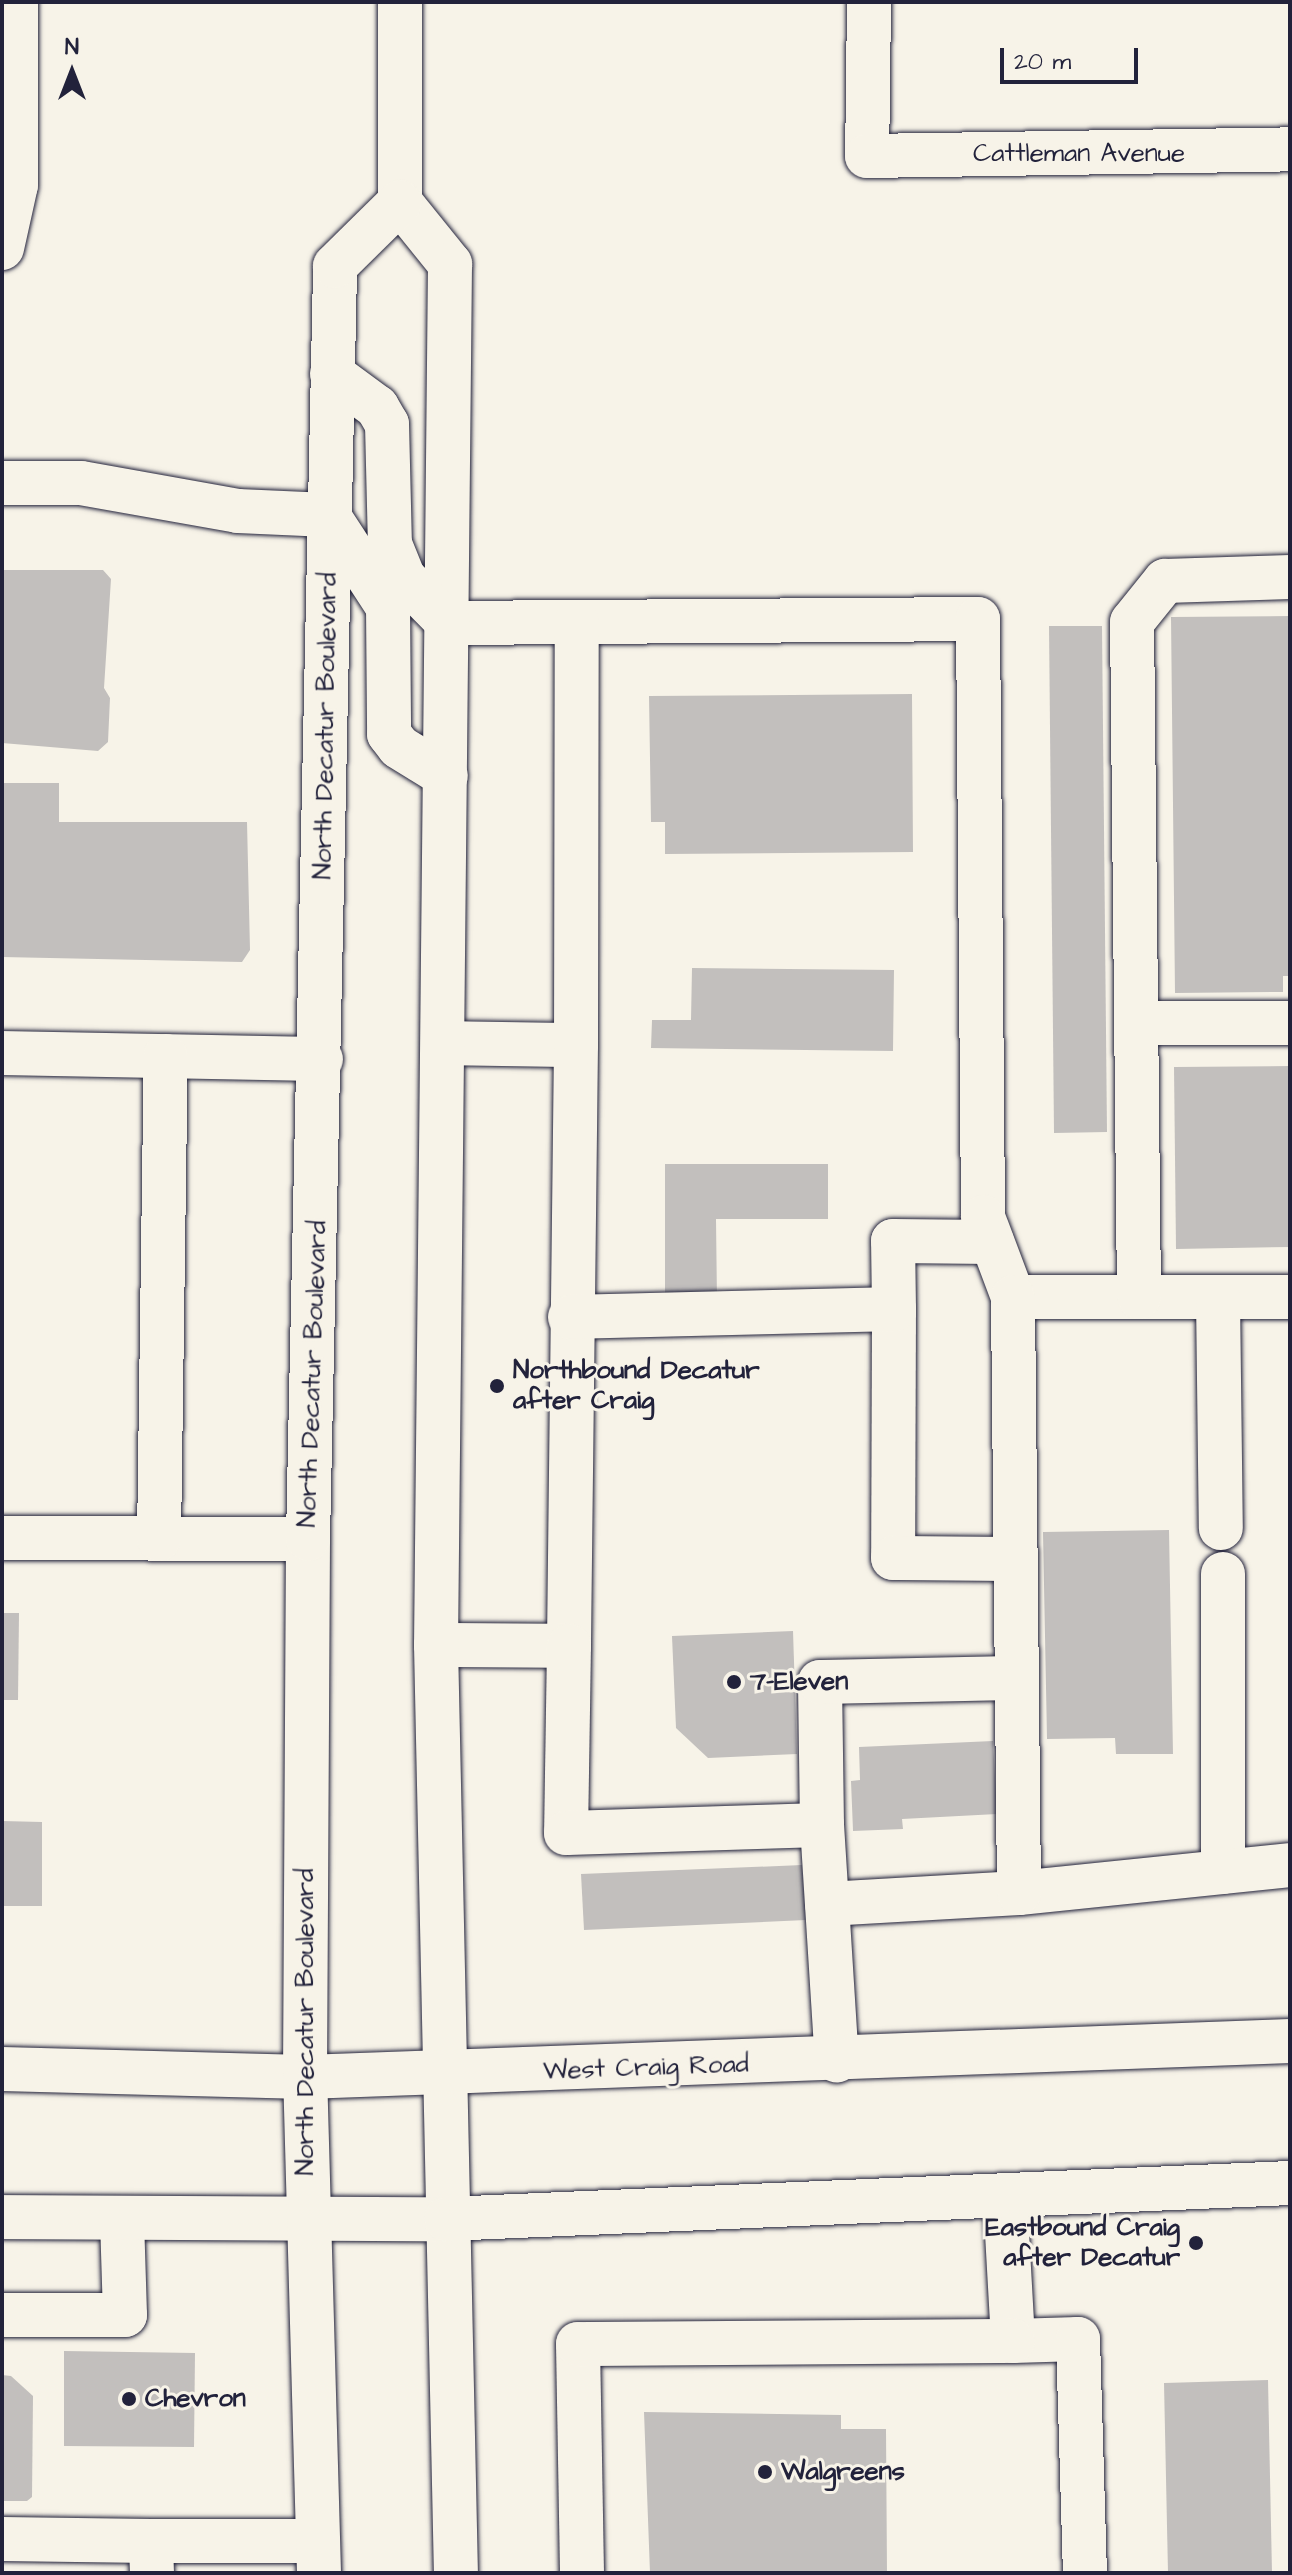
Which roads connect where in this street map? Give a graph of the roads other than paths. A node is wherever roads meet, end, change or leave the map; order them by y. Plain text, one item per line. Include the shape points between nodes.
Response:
1 (16, 2) edge
2 (400, 2) edge
3 (869, 2) edge
4 (1290, 149) edge
5 (400, 202) junction
6 (2, 248) edge
7 (332, 374) junction
8 (2, 483) edge
9 (328, 515) junction
10 (1290, 577) edge
11 (577, 622) junction
12 (448, 623) junction
13 (446, 776) junction
14 (1137, 1023) junction
15 (1290, 1023) edge
16 (444, 1043) junction
17 (576, 1045) junction
18 (2, 1053) edge
19 (166, 1056) junction
20 (321, 1059) junction
21 (992, 1242) junction
22 (1013, 1297) junction
23 (1139, 1297) junction
24 (1218, 1297) junction
25 (1290, 1297) edge
26 (894, 1309) junction
27 (570, 1317) junction
28 (1221, 1528) dead end
29 (2, 1538) edge
30 (159, 1539) junction
31 (308, 1539) junction
32 (1014, 1559) junction
33 (1223, 1574) dead end
34 (436, 1645) junction
35 (569, 1646) junction
36 (1014, 1678) junction
37 (822, 1825) junction
38 (1290, 1865) edge
39 (1223, 1872) junction
40 (1019, 1893) junction
41 (827, 1904) junction
42 (1290, 2041) edge
43 (837, 2061) junction
44 (2, 2069) edge
45 (444, 2074) junction
46 (305, 2077) junction
47 (1290, 2183) edge
48 (1005, 2197) junction
49 (2, 2217) edge
50 (122, 2219) junction
51 (307, 2219) junction
52 (446, 2219) junction
53 (2, 2315) edge
54 (1013, 2341) junction
55 (2, 2539) edge
56 (151, 2557) edge
57 (318, 2557) edge
58 (456, 2573) edge
59 (582, 2573) edge
60 (1085, 2573) edge

1 - 6 main road via 16,185
2 - 5 main road
3 - 4 main road, Cattleman Avenue via 867,156
5 - 7 main road, North Decatur Boulevard via 335,266
5 - 12 main road via 450,264
7 - 9 main road, North Decatur Boulevard
7 - 12 main road via 377,407 387,424 390,544 403,577
8 - 9 main road via 81,483 238,511
9 - 13 main road via 388,607 389,734 399,747
9 - 20 main road, North Decatur Boulevard
10 - 14 main road via 1165,581 1132,622
11 - 12 main road
11 - 17 main road
11 - 21 main road via 978,619 983,1217
12 - 13 main road
13 - 16 main road
14 - 15 main road
14 - 23 main road
16 - 17 main road
16 - 34 main road
17 - 27 main road
18 - 19 main road
19 - 20 main road
19 - 30 main road
20 - 31 main road, North Decatur Boulevard
21 - 22 main road
21 - 26 main road via 893,1241
22 - 23 main road
22 - 32 main road
23 - 24 main road
24 - 25 main road
24 - 28 main road
26 - 27 main road
26 - 32 main road via 893,1558
27 - 35 main road
29 - 30 main road
30 - 31 main road
31 - 46 main road, North Decatur Boulevard
32 - 36 main road
33 - 39 main road
34 - 35 main road
34 - 45 main road
35 - 37 main road via 566,1833
36 - 37 main road via 820,1682
36 - 40 main road
37 - 41 main road
38 - 39 main road
39 - 40 main road
40 - 41 main road
41 - 43 main road
42 - 43 main road, West Craig Road
43 - 45 main road, West Craig Road
44 - 46 main road, West Craig Road
45 - 46 main road, West Craig Road
45 - 52 main road
46 - 51 main road, North Decatur Boulevard
47 - 48 main road
48 - 52 main road
48 - 54 main road
49 - 50 main road
50 - 51 main road
50 - 53 main road via 125,2315
51 - 52 main road
51 - 57 main road, North Decatur Boulevard
52 - 58 main road
54 - 59 main road via 578,2344
54 - 60 main road via 1078,2339
55 - 56 main road
56 - 57 main road

